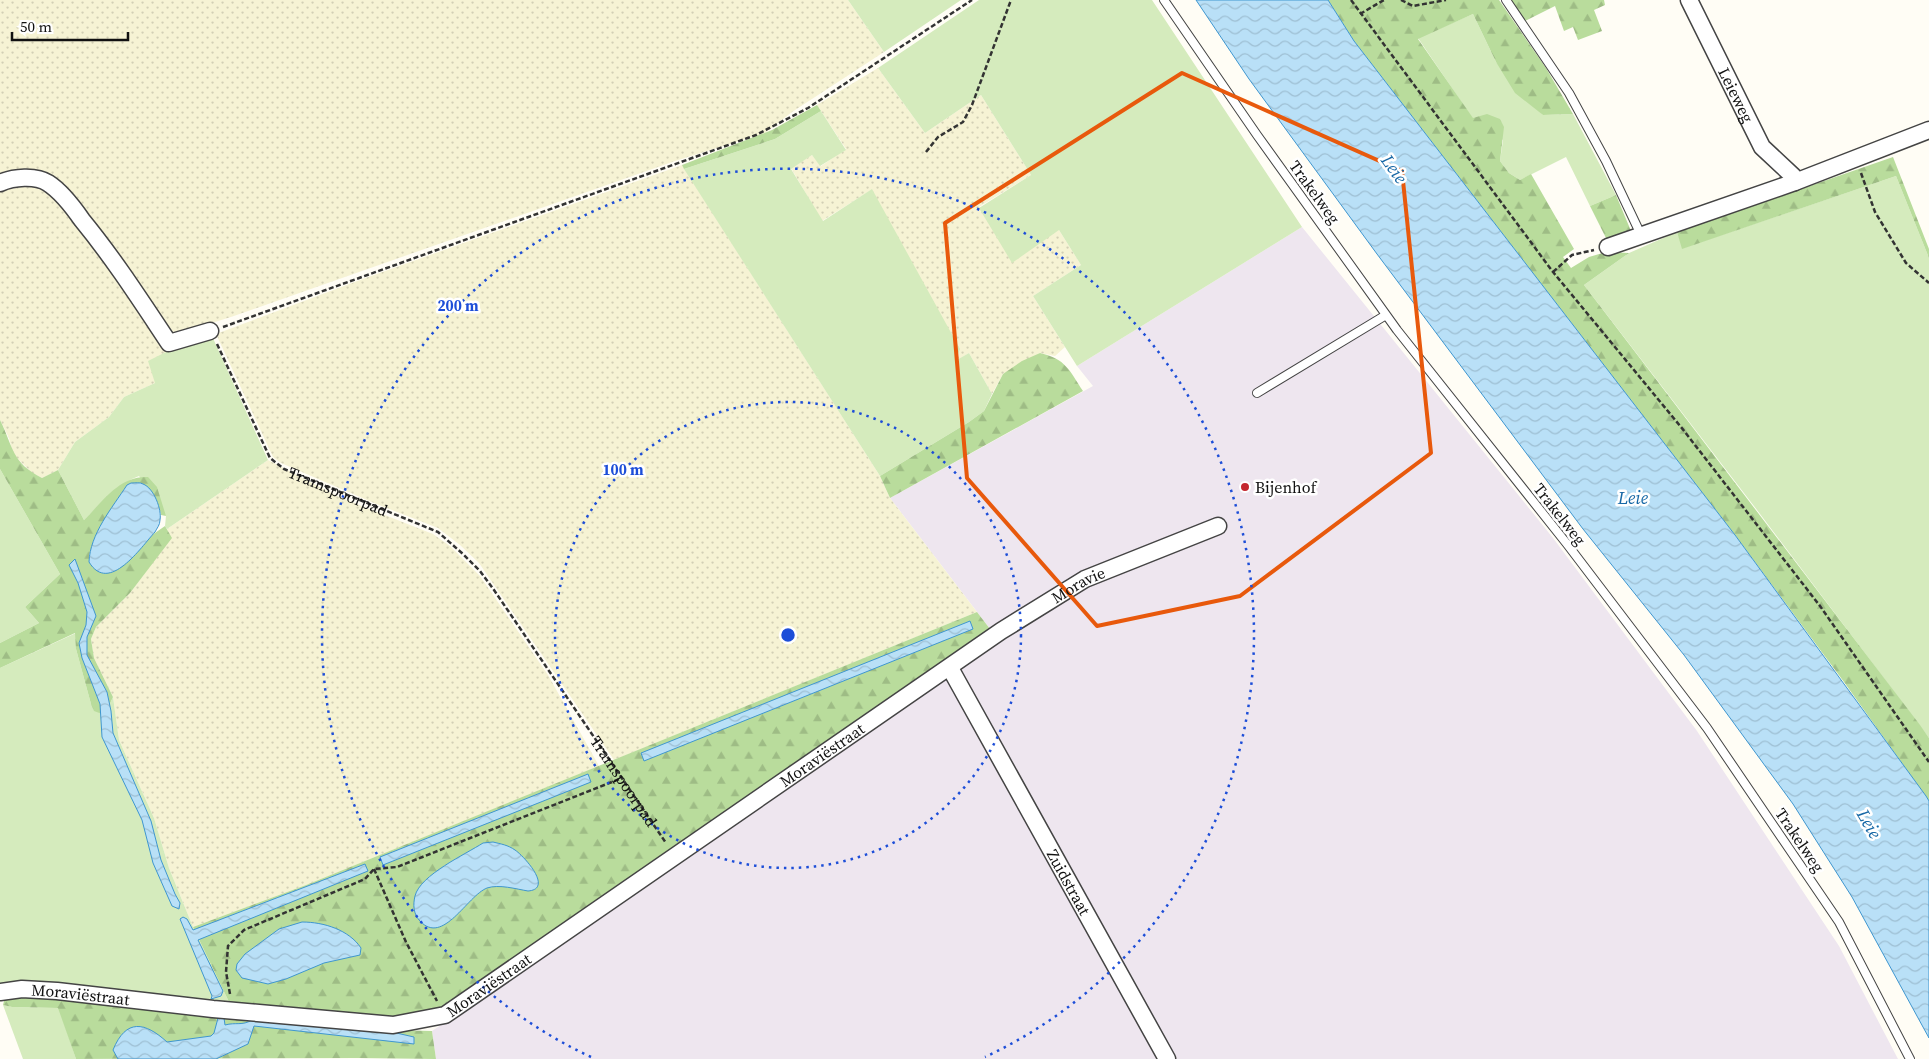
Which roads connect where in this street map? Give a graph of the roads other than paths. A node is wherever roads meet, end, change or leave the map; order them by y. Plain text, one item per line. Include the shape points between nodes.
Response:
1 (1164, 0) edge
2 (1506, 0) edge
3 (1690, 0) edge
4 (1929, 130) edge
5 (1795, 182) junction
6 (0, 183) edge
7 (1642, 237) junction
8 (1608, 248) road end
9 (1386, 315) junction
10 (210, 331) road end
11 (1257, 393) dead end
12 (1218, 526) dead end
13 (950, 668) junction
14 (902, 701) joint
15 (0, 992) edge
16 (1167, 1059) edge
17 (1910, 1059) edge

1 - 9 lane, Trakelweg
2 - 7 lane via 1569,94
3 - 5 street, Leieweg via 1762,147 1793,176
4 - 5 street
5 - 7 street
6 - 10 street via 34,178 48,183 67,200 169,342
7 - 8 street
9 - 11 lane
9 - 17 lane, Trakelweg via 1707,728 1839,922
12 - 13 street, Moravie via 1084,579 1001,631
13 - 14 street, Moravie
13 - 16 street, Zuidstraat
14 - 15 street, Moraviëstraat via 445,1015 393,1025 57,991 22,989

